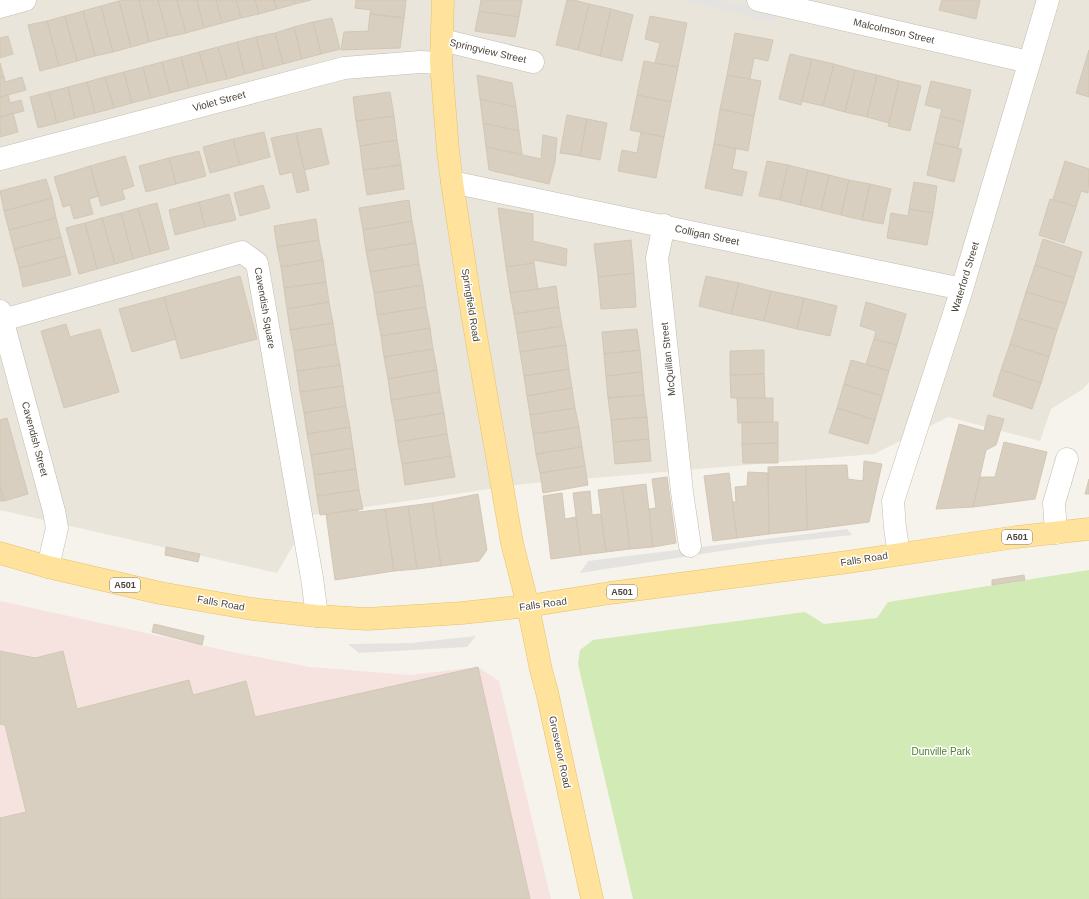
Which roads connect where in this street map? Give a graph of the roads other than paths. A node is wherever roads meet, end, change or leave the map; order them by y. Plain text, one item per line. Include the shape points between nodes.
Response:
1 (25, 0) edge
2 (443, 0) edge
3 (758, 0) edge
4 (1048, 0) edge
5 (0, 7) edge
6 (830, 8) edge
7 (442, 40) junction
8 (533, 62) dead end
9 (1029, 62) junction
10 (441, 63) junction
11 (0, 159) edge
12 (452, 182) junction
13 (664, 226) junction
14 (962, 289) junction
15 (1, 316) edge
16 (1067, 459) dead end
17 (1089, 529) edge
18 (1056, 533) junction
19 (690, 546) dead end
20 (0, 553) edge
21 (899, 554) junction
22 (48, 567) junction
23 (528, 606) junction
24 (317, 616) junction
25 (592, 899) edge

1 - 5 street
2 - 7 main road, Springfield Road
3 - 6 street, Malcolmson Street
4 - 9 street, Waterford Street
6 - 9 street, Malcolmson Street
7 - 8 street, Springview Street
7 - 10 main road, Springfield Road
9 - 14 street, Waterford Street
10 - 11 street, Violet Street via 420,62 344,68
10 - 12 main road, Springfield Road
12 - 13 street, Colligan Street
12 - 23 main road, Springfield Road via 512,543
13 - 14 street, Colligan Street
13 - 19 street, McQuillan Street via 658,258
14 - 21 street, Waterford Street via 893,501
15 - 22 street, Cavendish Street via 54,511 57,528
15 - 24 street, Cavendish Square via 242,252 257,263
16 - 18 street via 1054,503
17 - 18 main road, Falls Road / A501
18 - 21 main road, Falls Road / A501
20 - 22 main road, Falls Road / A501
21 - 23 main road, Falls Road / A501
22 - 24 main road, Falls Road / A501 via 160,593 252,609
23 - 24 main road, Falls Road / A501 via 367,619
23 - 25 main road, Grosvenor Road

